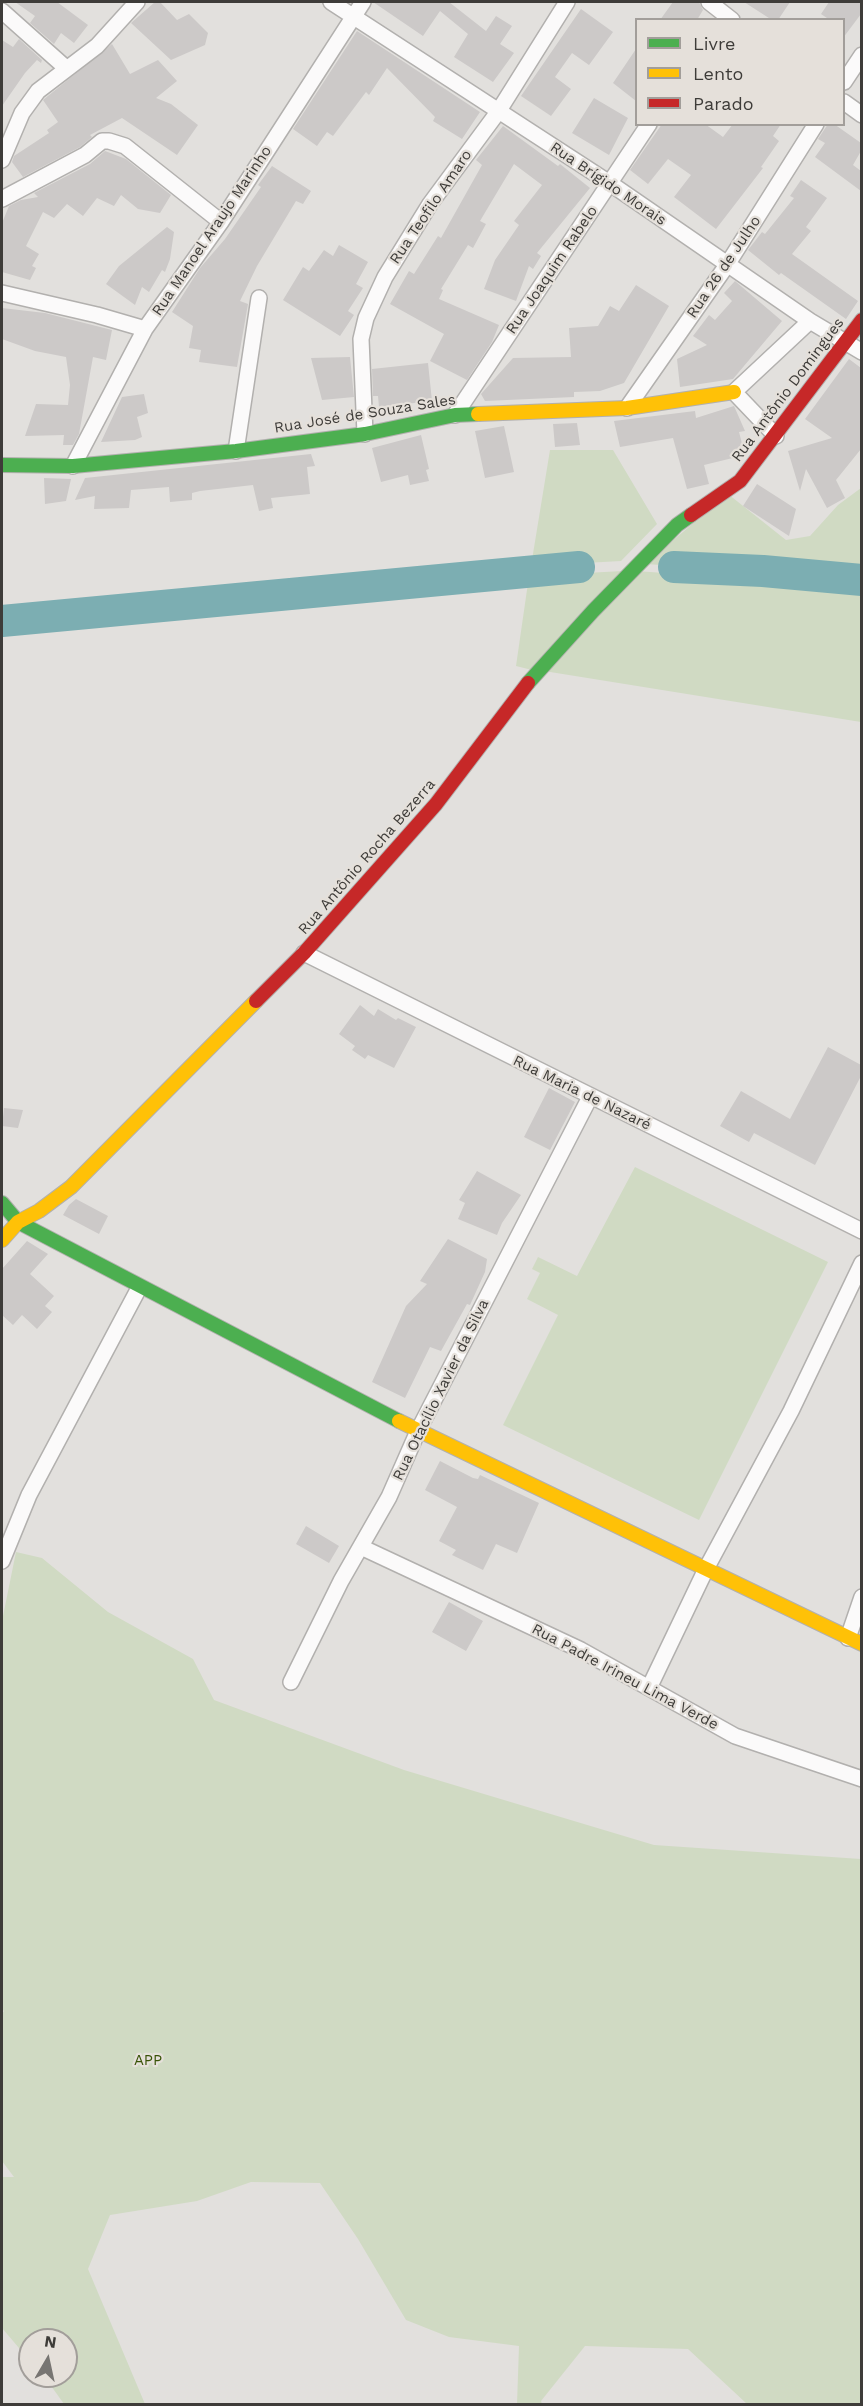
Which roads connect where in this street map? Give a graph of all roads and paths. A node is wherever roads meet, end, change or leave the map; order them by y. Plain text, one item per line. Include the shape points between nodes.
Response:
1 (138, 2) edge
2 (331, 2) edge
3 (363, 2) edge
4 (567, 2) edge
5 (709, 2) edge
6 (2, 11) edge
7 (725, 13) edge
8 (353, 17) junction
9 (861, 55) edge
10 (66, 68) junction
11 (845, 79) edge
12 (845, 103) edge
13 (498, 112) junction
14 (861, 115) edge
15 (649, 126) edge
16 (815, 126) edge
17 (2, 158) edge
18 (611, 184) junction
19 (2, 199) edge
20 (221, 222) junction
21 (727, 265) junction
22 (2, 293) edge
23 (259, 298) dead end
24 (861, 320) edge
25 (810, 321) junction
26 (145, 329) junction
27 (846, 341) junction
28 (861, 352) edge
29 (734, 392) junction
30 (627, 408) junction
31 (454, 415) junction
32 (365, 434) junction
33 (777, 436) junction
34 (236, 451) junction
35 (2, 465) edge
36 (73, 466) junction
37 (740, 481) joint
38 (304, 953) junction
39 (590, 1097) junction
40 (2, 1203) edge
41 (18, 1222) junction
42 (861, 1231) edge
43 (2, 1240) edge
44 (861, 1263) edge
45 (139, 1287) junction
46 (418, 1431) junction
47 (361, 1547) junction
48 (2, 1562) edge
49 (706, 1569) junction
50 (861, 1597) edge
51 (855, 1641) edge
52 (291, 1682) dead end
53 (649, 1688) junction
54 (861, 1779) edge

1 - 10 street via 97,46
2 - 8 street, Rua Brígido Morais
3 - 8 street, Rua Manoel Araujo Marinho
4 - 13 street, Rua Teofilo Amaro
5 - 7 street
6 - 10 street
8 - 13 street, Rua Brígido Morais
8 - 20 street, Rua Manoel Araujo Marinho
9 - 11 street
10 - 17 street via 38,91 22,113
12 - 14 street
13 - 18 street, Rua Brígido Morais
13 - 32 street, Rua Teofilo Amaro via 430,204 385,277 366,318 360,361
15 - 18 street, Rua Joaquim Rabelo
16 - 21 street, Rua 26 de Julho
18 - 21 street, Rua Brígido Morais
18 - 31 street, Rua Joaquim Rabelo
19 - 20 street via 85,155 102,141 109,141 126,146
20 - 26 street, Rua Manoel Araujo Marinho
21 - 25 street, Rua Brígido Morais
21 - 30 street, Rua 26 de Julho
22 - 26 street
23 - 34 street
24 - 27 street, Rua Antônio Domingues
25 - 27 street, Rua Brígido Morais
25 - 29 street
26 - 36 street, Rua Manoel Araujo Marinho
27 - 28 street, Rua Brígido Morais
27 - 33 street, Rua Antônio Domingues
29 - 30 street, Rua José de Souza Sales
29 - 33 street
30 - 31 street, Rua José de Souza Sales
31 - 32 street, Rua José de Souza Sales
32 - 34 street, Rua José de Souza Sales
33 - 37 street, Rua Antônio Domingues
34 - 36 street, Rua José de Souza Sales
35 - 36 street, Rua José de Souza Sales
37 - 38 street, Rua Antônio Rocha Bezerra via 677,525 593,611 526,685 436,804
38 - 39 street, Rua Maria de Nazaré
38 - 41 street, Rua Antônio Rocha Bezerra via 71,1187
39 - 42 street, Rua Maria de Nazaré
39 - 46 street, Rua Otacílio Xavier da Silva
40 - 41 street
41 - 43 street, Rua Antônio Rocha Bezerra
41 - 45 street
44 - 49 street via 791,1411
45 - 46 street
45 - 48 street via 29,1495
46 - 47 street, Rua Otacílio Xavier da Silva via 389,1497
46 - 49 street
47 - 52 street, Rua Otacílio Xavier da Silva
47 - 53 street, Rua Padre Irineu Lima Verde via 581,1650
49 - 51 street
49 - 53 street
50 - 51 street
53 - 54 street, Rua Padre Irineu Lima Verde via 735,1736

